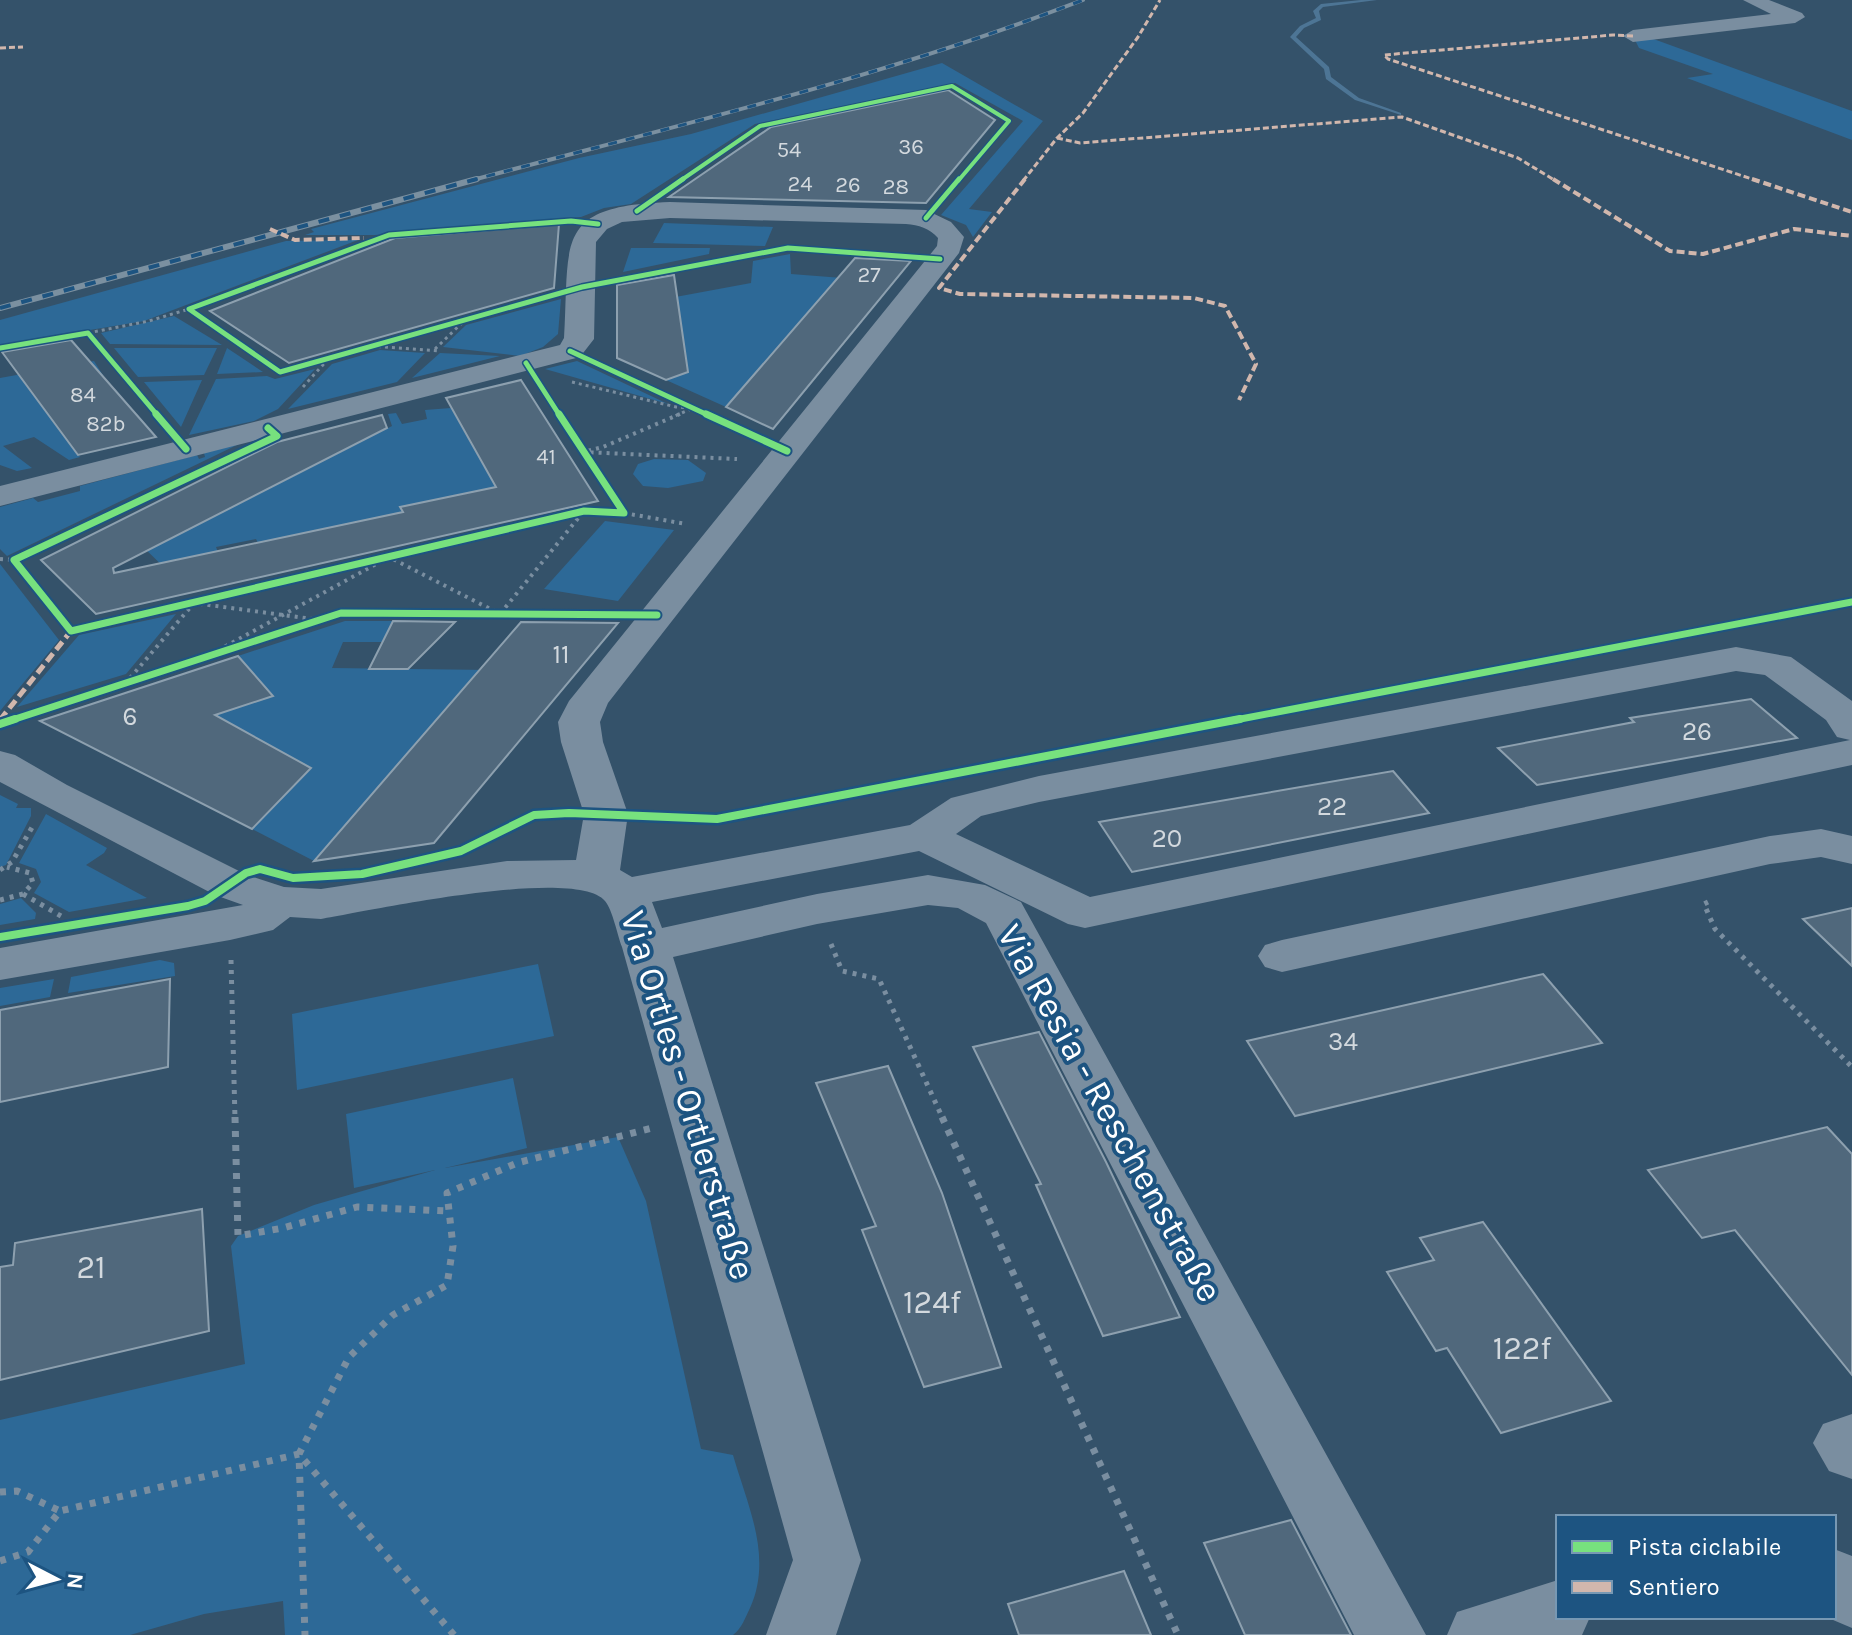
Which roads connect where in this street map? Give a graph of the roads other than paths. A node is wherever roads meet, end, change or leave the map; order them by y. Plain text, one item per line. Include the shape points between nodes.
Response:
1 (1752, 0) edge
2 (1633, 36) dead end
3 (0, 496) edge
4 (1852, 728) edge
5 (1852, 752) edge
6 (0, 764) edge
7 (924, 836) junction
8 (1852, 850) edge
9 (610, 884) junction
10 (280, 902) junction
11 (646, 947) junction
12 (1282, 956) dead end
13 (0, 964) edge
14 (1852, 1441) edge
15 (1852, 1451) edge
16 (1836, 1582) edge
17 (1852, 1596) edge
18 (1556, 1613) edge
19 (801, 1635) edge
20 (1391, 1635) edge
21 (1482, 1635) edge

1 - 2 street via 1795,17
3 - 9 street via 529,368 570,351 579,339 583,242 587,233 613,217 670,210 882,215 926,218 942,227 951,237 950,247 589,701 579,722 606,814
4 - 7 street via 1840,711 1777,665 1736,659 1039,789 966,807
5 - 7 street via 1085,913
6 - 10 street via 231,885
7 - 9 street
8 - 12 street via 1821,843 1770,850
9 - 10 street via 557,872 321,904
9 - 11 street, Via Ortles - Ortlerstraße
10 - 13 street via 256,919 230,925
11 - 19 street, Via Ortles - Ortlerstraße via 827,1560
11 - 20 street, Via Resia - Reschenstraße via 928,890 969,895 1004,913
14 - 15 street via 1845,1443
16 - 17 street
18 - 21 street

